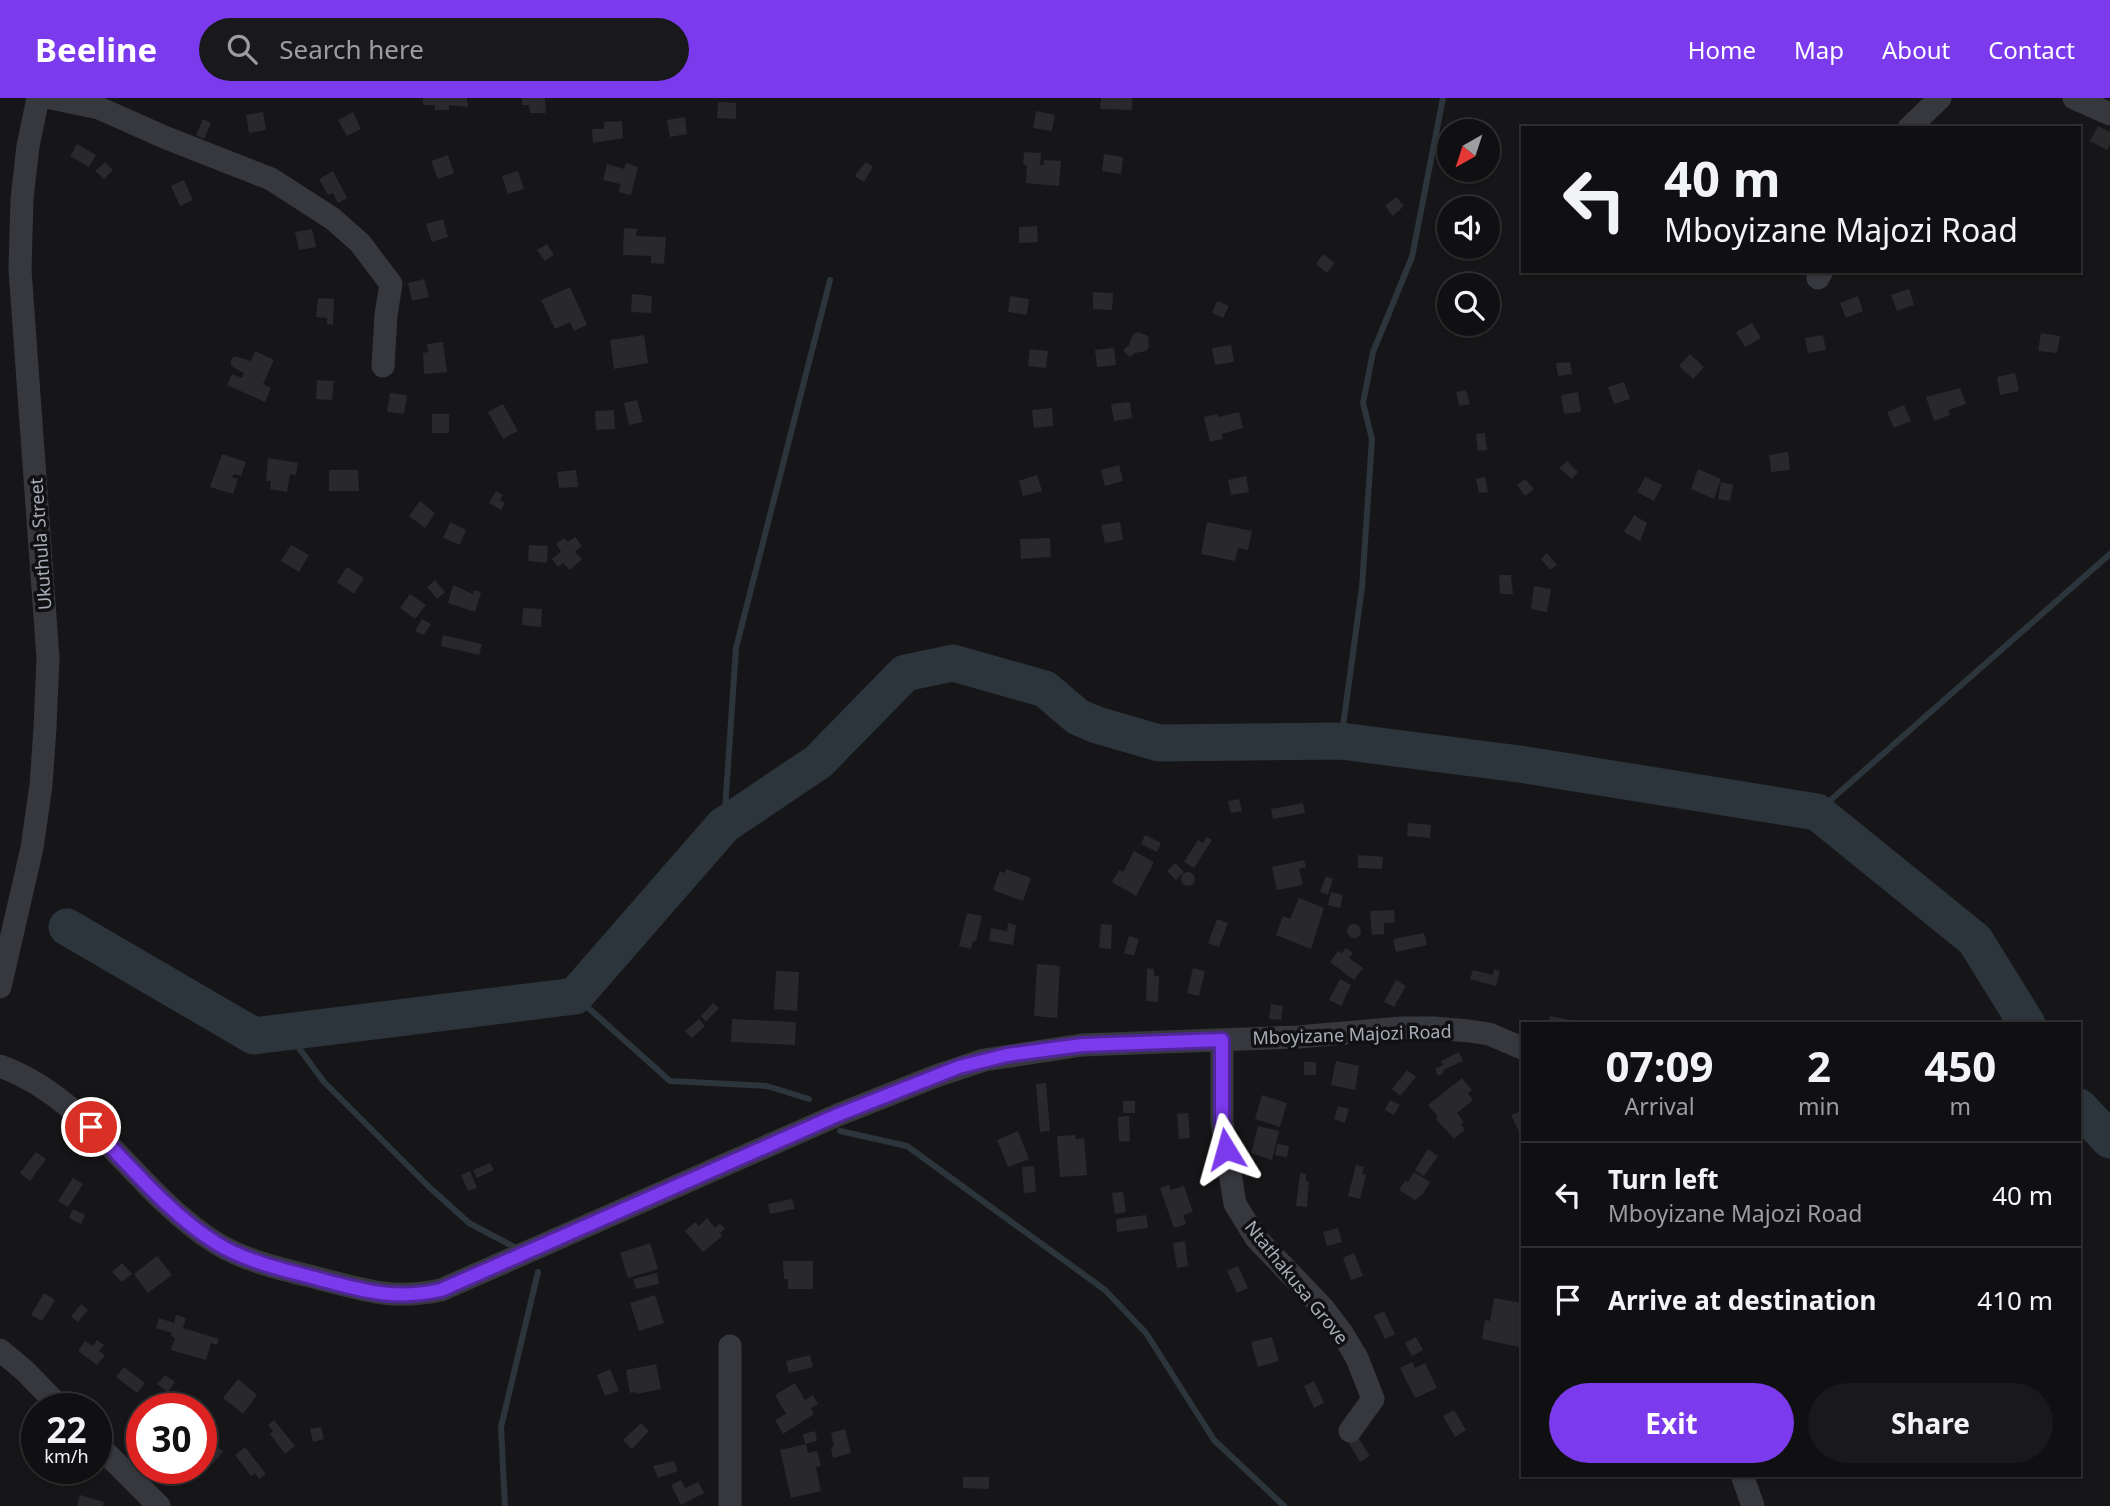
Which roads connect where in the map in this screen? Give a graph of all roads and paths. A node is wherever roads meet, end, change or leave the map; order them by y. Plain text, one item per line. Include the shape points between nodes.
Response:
1 (38, 98) edge
2 (51, 98) edge
3 (1940, 98) edge
4 (2074, 98) edge
5 (2110, 114) edge
6 (1911, 126) edge
7 (383, 366) dead end
8 (0, 987) edge
9 (1222, 1040) junction
10 (1521, 1048) edge
11 (0, 1066) edge
12 (730, 1346) dead end
13 (0, 1350) edge
14 (47, 1393) edge
15 (1350, 1431) dead end
16 (112, 1459) edge
17 (1743, 1477) edge
18 (159, 1506) edge
19 (730, 1506) edge
20 (1753, 1506) edge

1 - 8 street, Ukuthula Street via 22,199 20,270 48,658 33,848
2 - 7 street via 99,108 271,179 333,219 360,243 391,284
3 - 6 street
4 - 5 street
9 - 10 street, Mboyizane Majozi Road via 1434,1028 1489,1034
9 - 11 street, Mboyizane Majozi Road via 1082,1045 959,1067 840,1114 441,1290 404,1296 290,1271 218,1244 164,1200 49,1090
9 - 15 street, Ntathakusa Grove via 1222,1122 1235,1204 1256,1238 1323,1308 1357,1358 1373,1399
12 - 19 street
13 - 14 street
16 - 18 street
17 - 20 street

